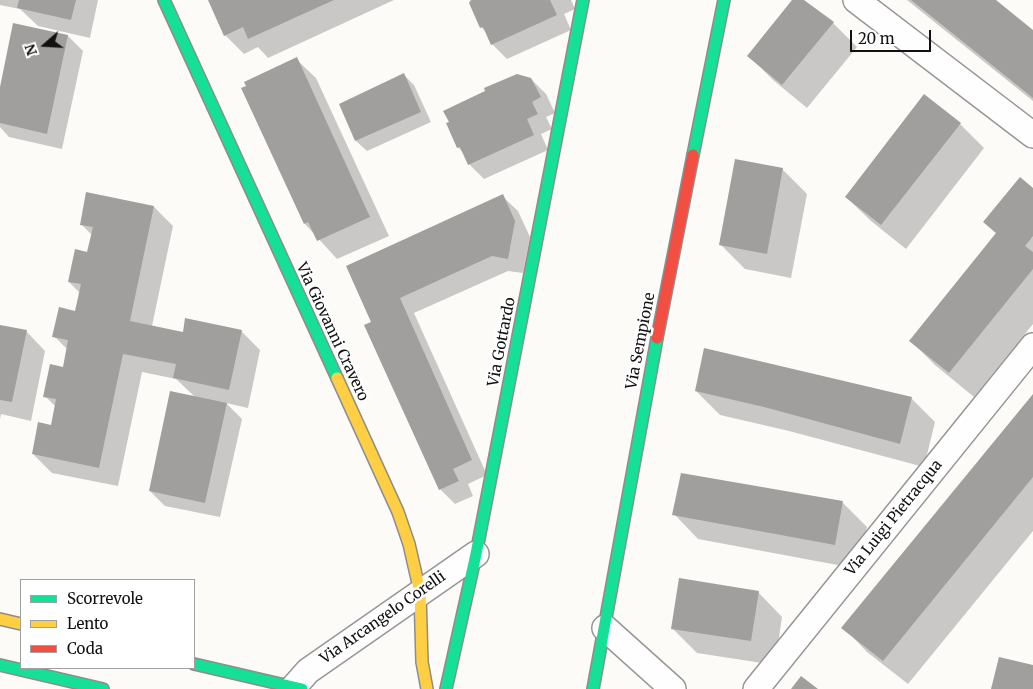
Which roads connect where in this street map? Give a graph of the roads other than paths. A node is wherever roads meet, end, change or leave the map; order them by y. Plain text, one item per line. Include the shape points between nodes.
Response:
1 (164, 0) edge
2 (583, 0) edge
3 (724, 0) edge
4 (856, 0) edge
5 (1033, 135) edge
6 (1033, 346) edge
7 (476, 554) junction
8 (420, 592) junction
9 (0, 619) edge
10 (20, 624) edge
11 (605, 628) junction
12 (195, 664) edge
13 (0, 665) edge
14 (296, 688) edge
15 (103, 689) edge
16 (427, 689) edge
17 (446, 689) edge
18 (592, 689) edge
19 (673, 689) edge
20 (756, 689) edge

1 - 8 street, Via Giovanni Cravero via 392,498 409,544
2 - 7 street, Via Gottardo
3 - 11 street, Via Sempione via 644,401
4 - 5 street
6 - 20 street, Via Luigi Pietracqua
7 - 8 street, Via Arcangelo Corelli
7 - 17 street, Via Gottardo
8 - 14 street, Via Arcangelo Corelli via 308,670
8 - 16 street, Via Giovanni Cravero via 422,662
9 - 10 street
11 - 18 street, Via Sempione
11 - 19 street
12 - 14 street, Via Arcangelo Corelli
13 - 15 street

